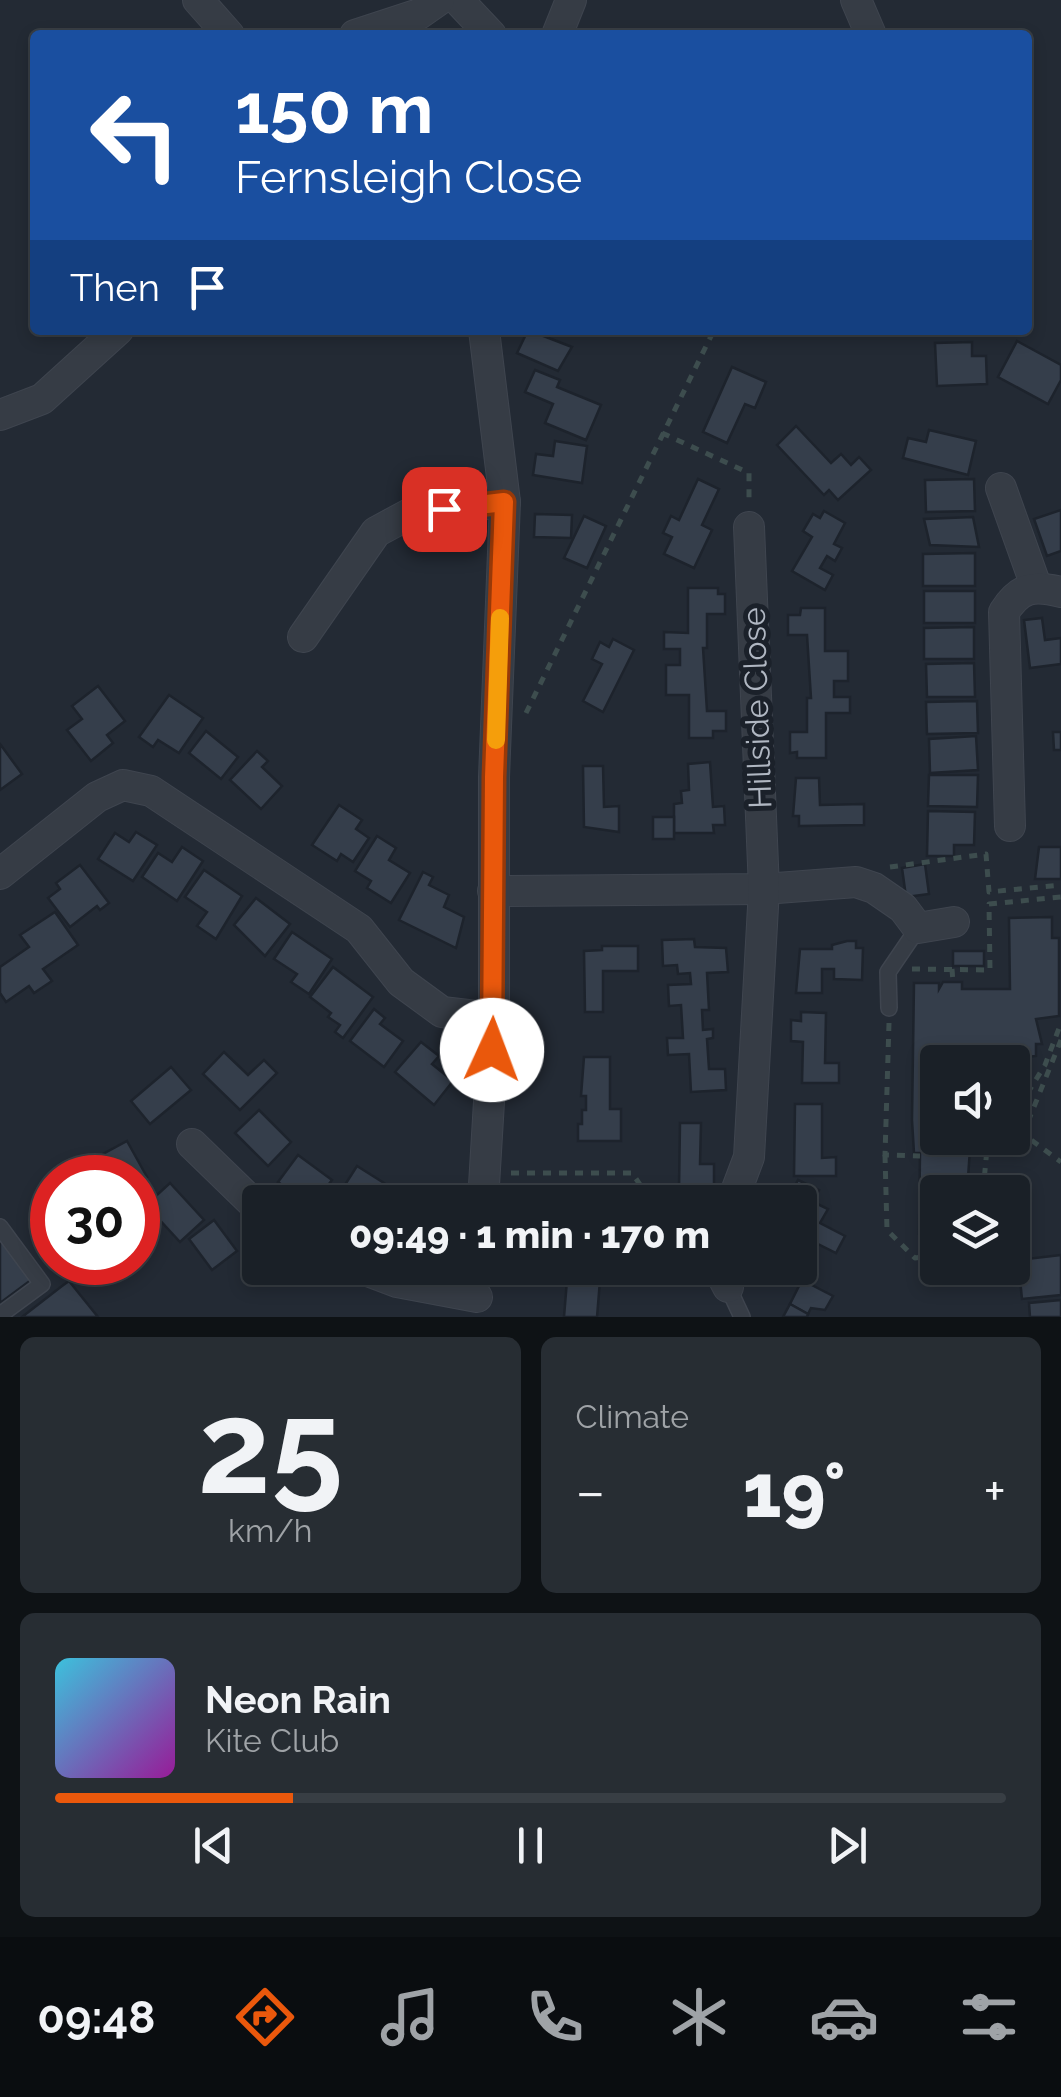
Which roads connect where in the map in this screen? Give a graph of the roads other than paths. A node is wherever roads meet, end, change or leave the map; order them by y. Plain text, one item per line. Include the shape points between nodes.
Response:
1 (198, 0) edge
2 (439, 0) edge
3 (458, 0) edge
4 (571, 0) edge
5 (856, 0) edge
6 (225, 30) edge
7 (370, 30) edge
8 (486, 30) edge
9 (559, 30) edge
10 (869, 30) edge
11 (112, 335) edge
12 (485, 335) edge
13 (0, 414) edge
14 (1001, 488) dead end
15 (504, 502) junction
16 (750, 527) road end
17 (1049, 589) edge
18 (303, 637) dead end
19 (1010, 826) dead end
20 (0, 874) edge
21 (764, 889) junction
22 (494, 891) junction
23 (954, 922) dead end
24 (918, 928) junction
25 (889, 1008) road end
26 (494, 1018) junction
27 (192, 1144) dead end
28 (484, 1185) edge
29 (738, 1185) edge
30 (242, 1193) edge
31 (0, 1227) edge
32 (416, 1285) edge
33 (727, 1285) edge
34 (477, 1294) edge
35 (0, 1314) edge
36 (742, 1317) edge

1 - 6 street
2 - 7 street
3 - 8 street
4 - 9 street
5 - 10 street
11 - 13 street via 42,399
12 - 15 street
14 - 17 street
15 - 18 street via 414,512 376,532
15 - 22 street
16 - 21 street, Hillside Close
17 - 19 street via 1015,594 1004,612
20 - 26 street via 97,797 123,785 151,791 359,930 401,982 442,1012
21 - 22 street
21 - 24 street via 856,882 903,908
21 - 29 street, Hillside Close via 749,1157
22 - 26 street
23 - 24 street
24 - 25 lane via 888,972
26 - 28 street
27 - 30 street
31 - 35 lane via 42,1284
32 - 34 street
33 - 36 lane

